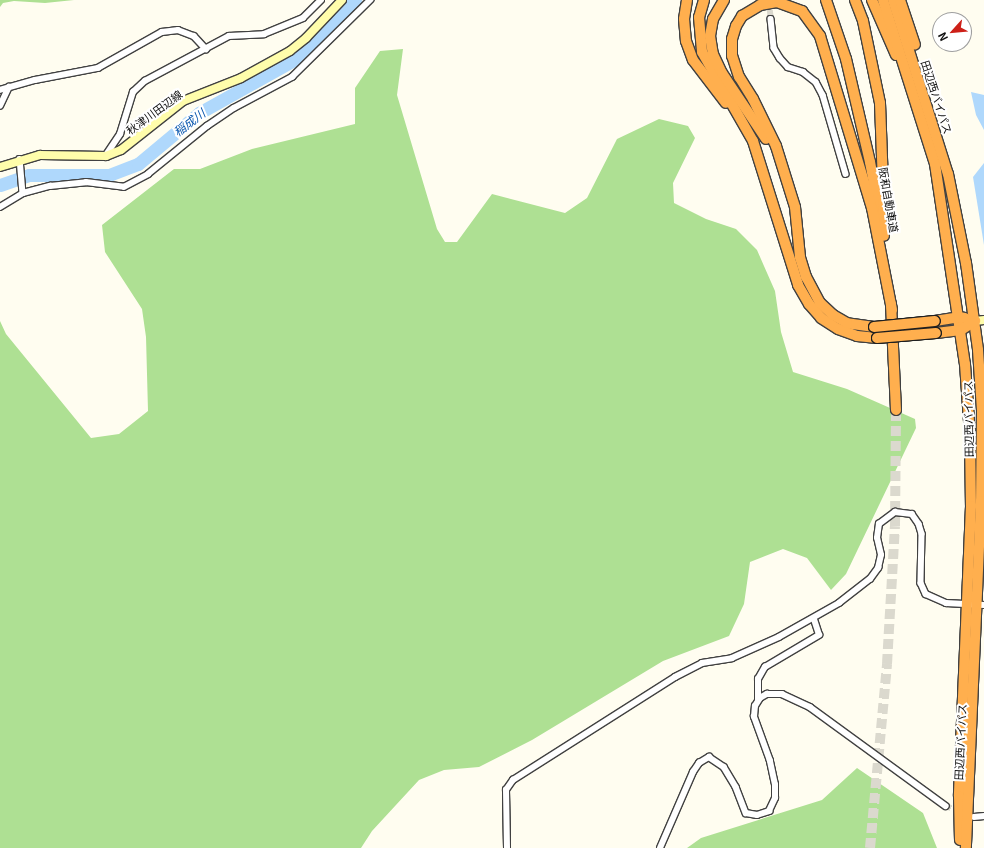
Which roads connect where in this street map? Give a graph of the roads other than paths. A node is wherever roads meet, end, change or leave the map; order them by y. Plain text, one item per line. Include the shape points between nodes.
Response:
1 (321, 0) edge
2 (342, 0) edge
3 (370, 0) edge
4 (687, 0) edge
5 (704, 0) edge
6 (724, 0) edge
7 (826, 0) edge
8 (855, 0) edge
9 (872, 0) edge
10 (883, 0) edge
11 (892, 0) edge
12 (900, 0) edge
13 (771, 19) tunnel mouth
14 (206, 49) junction
15 (9, 87) junction
16 (0, 90) edge
17 (0, 106) edge
18 (919, 110) junction
19 (934, 124) junction
20 (744, 125) junction
21 (106, 156) junction
22 (20, 159) junction
23 (0, 167) edge
24 (846, 174) dead end
25 (23, 193) junction
26 (0, 207) edge
27 (882, 223) junction
28 (797, 231) junction
29 (892, 310) junction
30 (959, 317) junction
31 (980, 320) edge
32 (960, 330) junction
33 (896, 410) tunnel mouth
34 (966, 603) junction
35 (980, 604) edge
36 (814, 620) junction
37 (758, 700) junction
38 (946, 806) tunnel mouth
39 (984, 816) edge
40 (974, 817) dead end
41 (507, 848) edge
42 (660, 848) edge
43 (960, 848) edge
44 (966, 848) edge

1 - 14 street via 303,18 264,34 229,36
2 - 21 main road, 秋津川田辺線 via 290,51 241,78 183,102 121,150
3 - 25 street via 292,78 234,108 207,126 148,174 124,186 86,182
4 - 20 highway via 684,19 693,60
5 - 20 highway via 699,17 702,52
6 - 28 highway via 713,19 710,36 713,54 769,145
7 - 27 highway, 阪和自動車道 via 846,59
8 - 27 highway via 863,21 880,103 885,203
9 - 18 highway
10 - 18 highway, 田辺西バイパス
11 - 19 highway, 田辺西バイパス
12 - 19 highway via 911,30
13 - 24 street via 774,48 780,58 788,67 803,72 816,82 823,95
14 - 15 street via 194,36 178,30 162,32 98,68
14 - 21 street via 145,81 133,92 120,134
15 - 16 street
15 - 17 street
18 - 30 highway, 田辺西バイパス via 943,207
19 - 31 highway, 田辺西バイパス via 948,174
20 - 32 highway, bridge via 756,147 798,284 820,318 838,329 857,336 877,338
21 - 22 main road, 秋津川田辺線 via 40,155
22 - 23 main road, 秋津川田辺線
22 - 25 street
25 - 26 street
27 - 29 highway, 阪和自動車道
28 - 29 highway via 795,208 776,146 754,99 739,77 732,56 732,39 736,26 751,9 770,2 788,4 802,10 820,36 872,208
28 - 30 highway, bridge via 800,257 806,277 820,303 846,323 874,327
29 - 33 highway, 阪和自動車道
30 - 31 highway
30 - 32 highway, 田辺西バイパス
31 - 32 highway
31 - 35 highway, 田辺西バイパス
32 - 34 highway, 田辺西バイパス via 970,436 971,506
34 - 35 street
34 - 36 street via 946,604 926,594 921,583 922,534 919,524 912,514 895,512 879,524 877,538 881,555 878,568 870,579
34 - 43 highway, 田辺西バイパス via 959,796
35 - 44 highway, 田辺西バイパス
36 - 37 street via 819,635 765,667 758,679
36 - 41 street via 732,658 702,663 675,677 514,780 506,790
37 - 38 street via 768,694 782,694 810,707
37 - 42 street via 754,717 770,761 775,785 775,798 769,811 757,816 746,813 724,766 708,757 699,763 693,772
39 - 40 street

